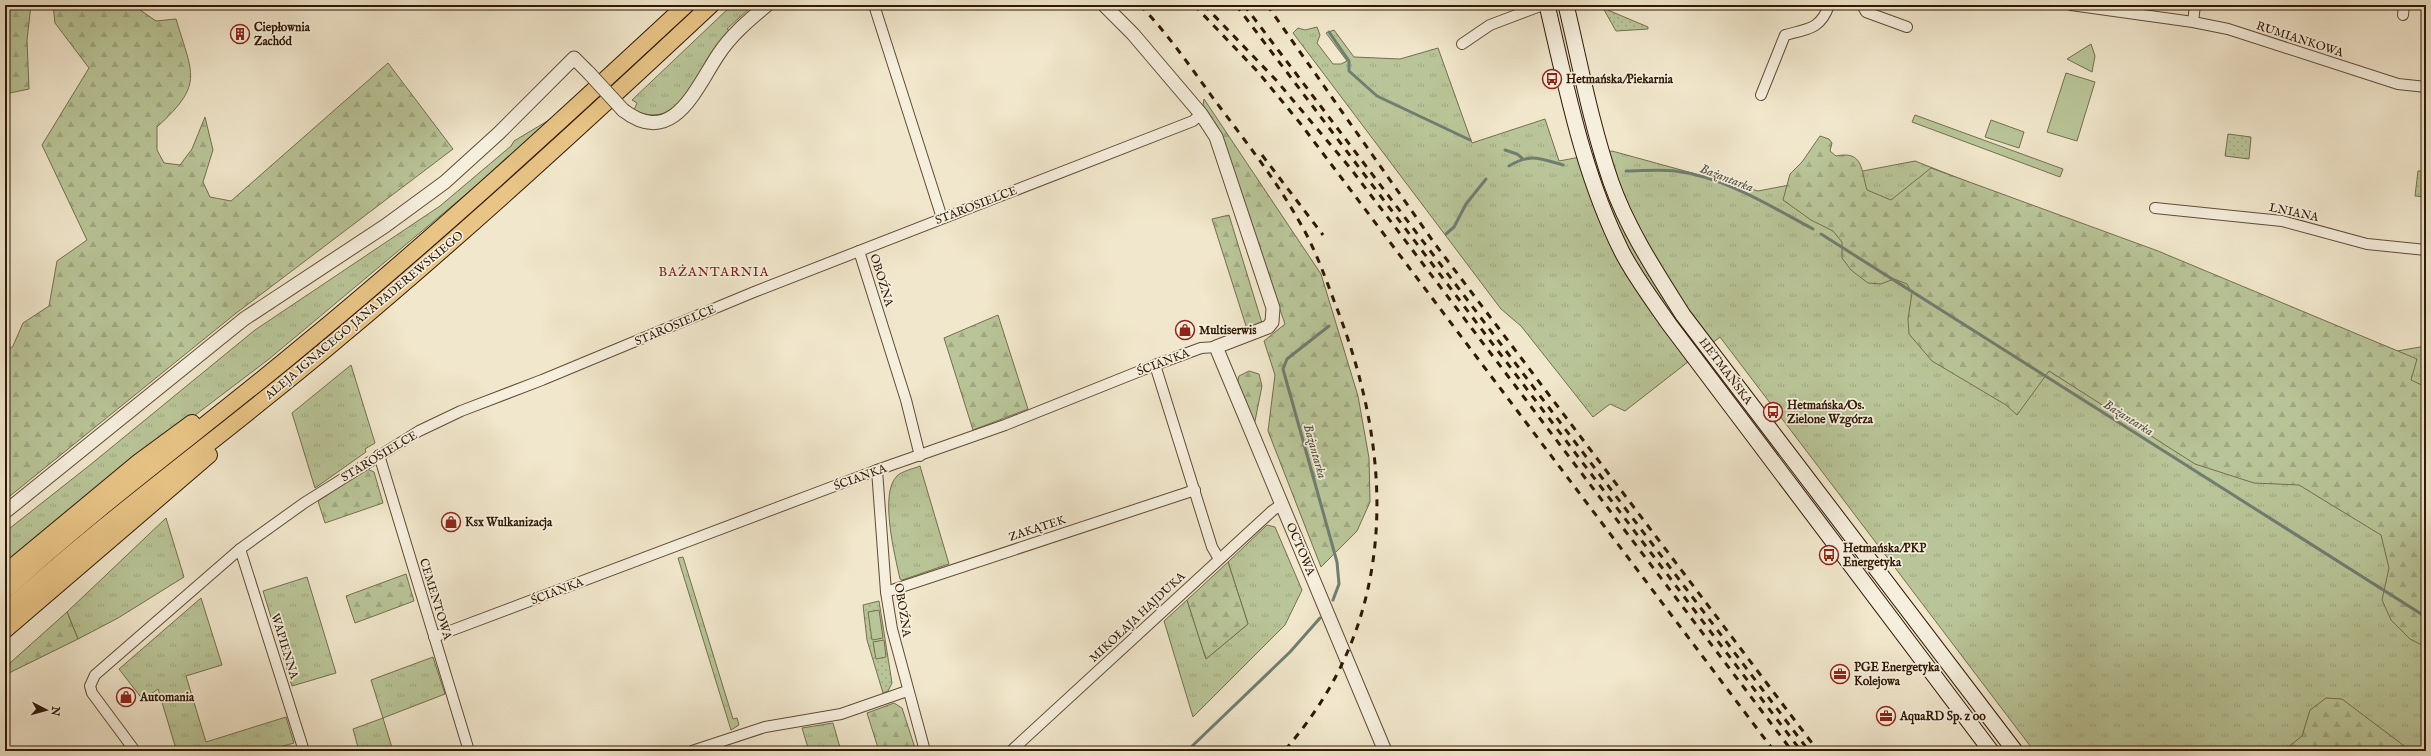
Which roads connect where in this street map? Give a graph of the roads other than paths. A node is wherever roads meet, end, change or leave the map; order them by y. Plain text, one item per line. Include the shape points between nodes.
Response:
1 (686, 5) edge
2 (711, 5) edge
3 (767, 5) edge
4 (874, 5) edge
5 (1104, 5) edge
6 (1542, 5) edge
7 (1547, 5) edge
8 (1566, 5) edge
9 (1829, 5) edge
10 (1862, 5) edge
11 (2071, 5) edge
12 (2195, 5) edge
13 (2193, 22) junction
14 (1907, 27) dead end
15 (1462, 44) dead end
16 (2426, 87) edge
17 (1761, 95) dead end
18 (1201, 114) junction
19 (1592, 120) junction
20 (1574, 125) junction
21 (2155, 208) dead end
22 (942, 218) junction
23 (2426, 250) edge
24 (859, 251) junction
25 (352, 304) junction
26 (338, 340) junction
27 (1216, 347) junction
28 (1155, 365) junction
29 (379, 455) junction
30 (920, 456) junction
31 (877, 470) junction
32 (1195, 490) junction
33 (1282, 504) junction
34 (5, 512) edge
35 (240, 549) junction
36 (1219, 559) junction
37 (5, 573) edge
38 (5, 591) edge
39 (886, 592) junction
40 (5, 612) edge
41 (5, 630) edge
42 (434, 637) junction
43 (1939, 651) junction
44 (1925, 663) junction
45 (907, 691) junction
46 (135, 751) edge
47 (304, 751) edge
48 (469, 751) edge
49 (692, 751) edge
50 (925, 751) edge
51 (1011, 751) edge
52 (1386, 751) edge
53 (1991, 751) edge
54 (2015, 751) edge

1 - 25 main road, ALEJA IGNACEGO JANA PADEREWSKIEGO via 536,144
2 - 26 main road, ALEJA IGNACEGO JANA PADEREWSKIEGO via 548,156
3 - 34 street, bridge via 734,34 718,54 691,100 678,114 652,122 632,117 623,110 574,58 446,182 385,226 244,319
4 - 22 street
5 - 18 street via 1133,34
6 - 15 street via 1490,26
7 - 20 main road, HETMAŃSKA
8 - 19 main road, HETMAŃSKA
9 - 17 street via 1825,17 1814,28 1786,35
10 - 14 street via 1866,12
11 - 13 street, RUMIANKOWA
12 - 13 street
13 - 16 street, RUMIANKOWA via 2228,29 2398,84
18 - 22 street, STAROSIELCE via 1193,121
18 - 27 street, ŚCIANKA via 1216,137 1273,308 1272,322 1268,327
19 - 20 main road
19 - 43 main road, HETMAŃSKA via 1611,183 1638,243 1683,315
20 - 44 main road, HETMAŃSKA via 1590,177 1623,253 1642,283 1673,330
21 - 23 street, LNIANA via 2282,221 2367,244
22 - 24 street, STAROSIELCE
24 - 29 street, STAROSIELCE via 461,411 406,438
24 - 30 street, OBOŹNA via 906,400
25 - 37 main road via 300,339 139,462
25 - 38 main road, ALEJA IGNACEGO JANA PADEREWSKIEGO via 74,530
26 - 40 main road, ALEJA IGNACEGO JANA PADEREWSKIEGO via 140,498
26 - 41 main road via 291,386
27 - 28 street, ŚCIANKA via 1200,348
27 - 33 street, OCTOWA
28 - 30 street, ŚCIANKA
28 - 32 street
29 - 35 street, STAROSIELCE via 304,502
29 - 42 street, CEMENTOWA
30 - 31 street, ŚCIANKA
31 - 39 street, OBOŹNA
31 - 42 street, ŚCIANKA
32 - 36 street via 1212,547
32 - 39 street, ZAKĄTEK
33 - 36 street, MIKOŁAJA HAJDUKA
33 - 52 street, OCTOWA
35 - 46 street, STAROSIELCE via 95,675 90,686 92,694
35 - 47 street, WAPIENNA
36 - 51 street, MIKOŁAJA HAJDUKA
39 - 45 street, OBOŹNA
42 - 48 street, CEMENTOWA
43 - 44 main road
43 - 54 main road, HETMAŃSKA
44 - 53 main road, HETMAŃSKA
45 - 49 street via 841,714 765,728
45 - 50 street, OBOŹNA

